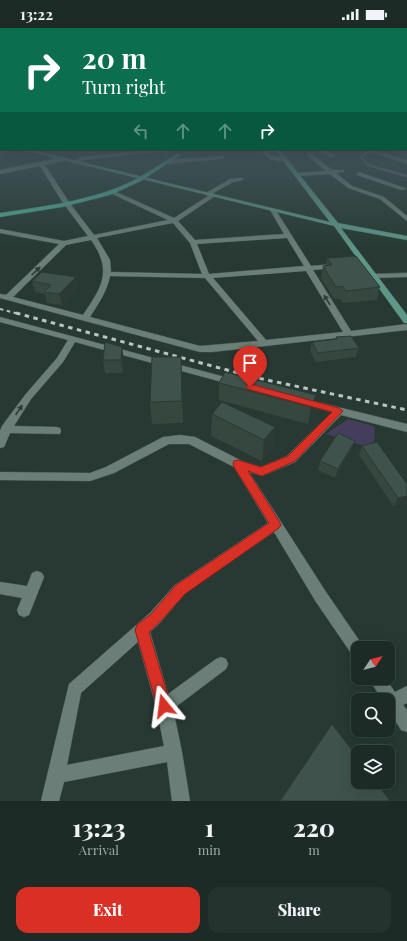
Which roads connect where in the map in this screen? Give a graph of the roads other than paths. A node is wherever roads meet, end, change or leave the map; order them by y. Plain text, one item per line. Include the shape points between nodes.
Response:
1 (52, 180) edge
2 (137, 180) edge
3 (150, 180) edge
4 (232, 180) edge
5 (301, 180) edge
6 (341, 180) edge
7 (379, 180) edge
8 (405, 188) edge
9 (112, 192) junction
10 (396, 193) dead end
11 (211, 194) junction
12 (389, 196) dead end
13 (382, 198) junction
14 (66, 203) junction
15 (272, 210) junction
16 (0, 215) edge
17 (407, 219) edge
18 (174, 221) junction
19 (336, 225) junction
20 (0, 231) edge
21 (9, 234) junction
22 (288, 236) junction
23 (94, 237) junction
24 (407, 238) edge
25 (0, 240) edge
26 (193, 242) junction
27 (64, 243) junction
28 (343, 265) edge
29 (308, 268) junction
30 (108, 274) junction
31 (206, 275) junction
32 (407, 275) edge
33 (375, 276) junction
34 (4, 297) edge
35 (85, 318) junction
36 (0, 319) edge
37 (407, 321) edge
38 (407, 327) edge
39 (348, 334) junction
40 (73, 339) junction
41 (264, 343) junction
42 (240, 384) edge
43 (293, 399) edge
44 (339, 411) junction
45 (407, 428) edge
46 (6, 429) junction
47 (56, 431) dead end
48 (0, 444) edge
49 (238, 464) junction
50 (0, 476) edge
51 (276, 525) junction
52 (37, 577) dead end
53 (0, 588) edge
54 (31, 593) junction
55 (24, 610) dead end
56 (142, 630) junction
57 (351, 641) edge
58 (221, 664) dead end
59 (407, 694) edge
60 (395, 700) edge
61 (164, 706) junction
62 (395, 706) edge
63 (407, 724) edge
64 (174, 752) junction
65 (58, 775) junction
66 (50, 801) edge
67 (182, 801) edge

1 - 14 street
2 - 9 main road
3 - 11 street
4 - 11 street
5 - 19 street
6 - 13 street via 350,187
7 - 8 street
8 - 10 street
9 - 14 main road
9 - 18 street
11 - 15 street
11 - 18 street
12 - 13 street
13 - 17 street
14 - 16 main road
14 - 23 street
15 - 19 street
15 - 22 street
18 - 23 street
18 - 26 street
19 - 24 street
19 - 33 street via 361,264
20 - 21 street
21 - 25 street
21 - 27 street
22 - 26 street
22 - 29 street
23 - 27 street
23 - 30 street via 108,261
26 - 31 street
34 -> 27 street
28 - 29 street
29 - 31 street
39 -> 29 street
30 - 31 street
30 - 35 street via 97,302
31 - 41 street
32 - 33 street
33 - 37 street
34 - 35 street
35 - 41 street via 200,349
36 - 40 street
38 - 39 street
39 - 41 street
40 - 42 street
46 -> 40 street via 28,397 60,360
43 - 44 street
44 - 45 street
44 - 49 street via 292,459 262,472
46 - 47 street
46 - 48 street
49 - 50 street via 191,440 180,439 167,440 110,470 90,477
49 - 51 street
51 - 56 street via 180,590
51 - 57 street
52 - 54 street
53 - 54 street
54 - 55 street
56 - 61 street
56 - 65 street via 74,688
58 - 61 street
59 - 60 street
61 - 64 street
62 - 63 street
64 - 65 street
64 - 67 street
65 - 66 street

